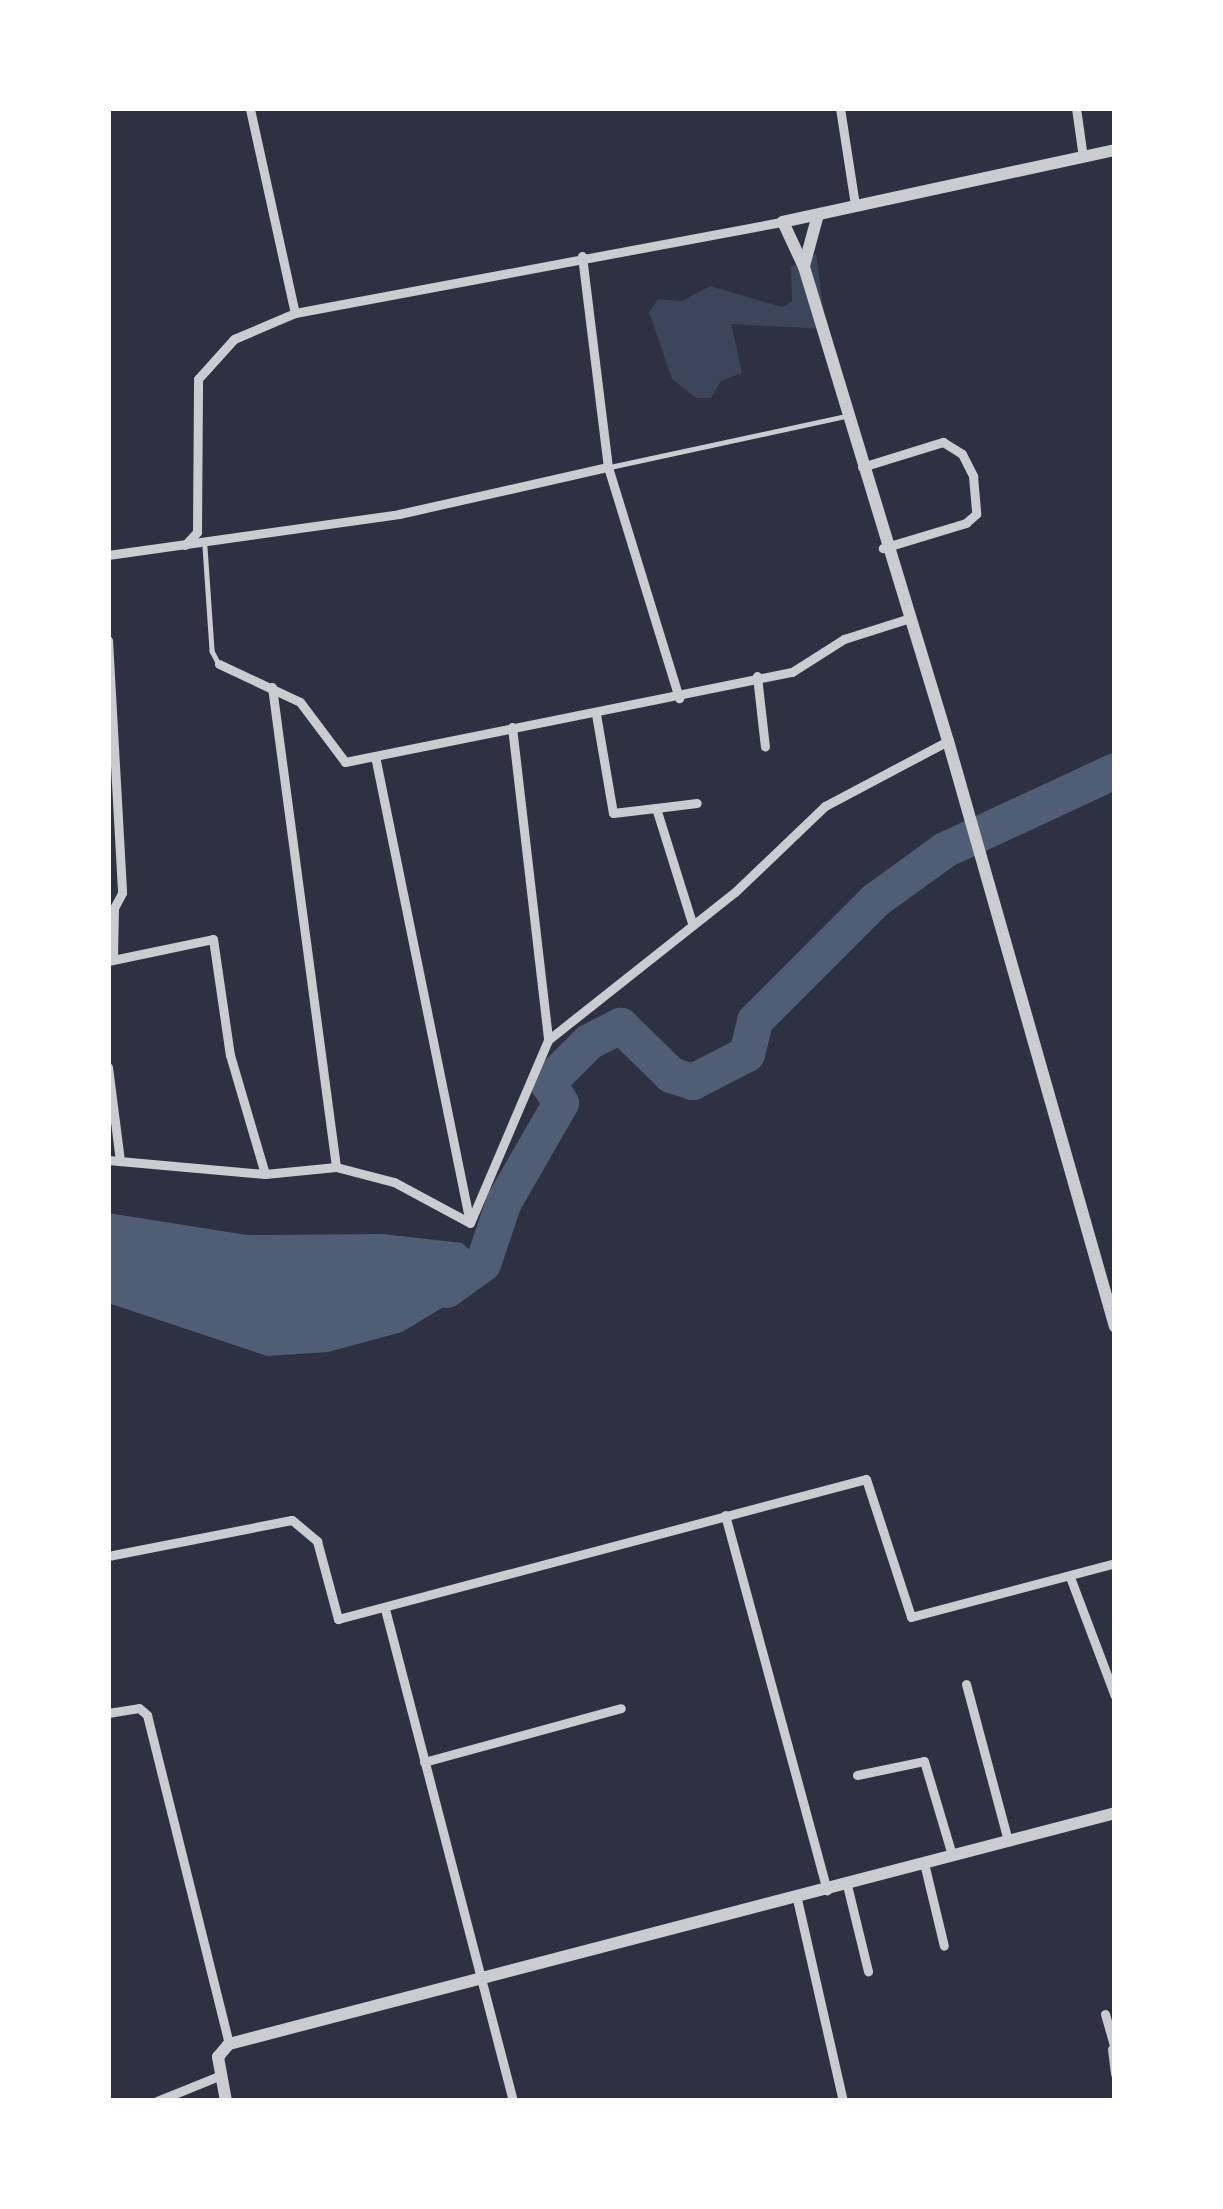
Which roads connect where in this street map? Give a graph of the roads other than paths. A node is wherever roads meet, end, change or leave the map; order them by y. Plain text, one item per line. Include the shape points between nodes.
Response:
1 (840, 108) edge
2 (1076, 108) edge
3 (250, 109) edge
4 (1115, 150) edge
5 (1083, 157) junction
6 (855, 205) junction
7 (817, 218) junction
8 (783, 222) junction
9 (582, 256) junction
10 (804, 267) junction
11 (295, 313) junction
12 (845, 416) junction
13 (608, 467) junction
14 (861, 467) junction
15 (184, 545) junction
16 (205, 547) junction
17 (884, 548) junction
18 (108, 555) edge
19 (908, 619) junction
20 (108, 640) edge
21 (219, 664) joint
22 (758, 676) junction
23 (272, 687) junction
24 (680, 698) junction
25 (596, 714) junction
26 (512, 727) junction
27 (108, 737) edge
28 (948, 741) junction
29 (765, 747) dead end
30 (375, 756) junction
31 (697, 803) dead end
32 (656, 808) junction
33 (692, 923) junction
34 (111, 958) edge
35 (548, 1040) junction
36 (108, 1067) edge
37 (114, 1160) edge
38 (336, 1166) junction
39 (265, 1174) junction
40 (470, 1222) junction
41 (1113, 1308) edge
42 (1115, 1327) edge
43 (725, 1515) junction
44 (108, 1556) edge
45 (1115, 1563) edge
46 (1070, 1577) junction
47 (385, 1609) junction
48 (966, 1684) dead end
49 (1115, 1696) edge
50 (621, 1708) dead end
51 (108, 1713) edge
52 (424, 1762) junction
53 (857, 1775) dead end
54 (1115, 1813) edge
55 (1008, 1841) junction
56 (952, 1856) junction
57 (924, 1863) junction
58 (847, 1885) junction
59 (827, 1890) junction
60 (797, 1899) junction
61 (944, 1946) dead end
62 (868, 1971) dead end
63 (482, 1984) junction
64 (1105, 2014) dead end
65 (229, 2044) junction
66 (1113, 2049) edge
67 (1115, 2074) edge
68 (219, 2076) junction
69 (157, 2101) edge
70 (226, 2101) edge
71 (513, 2101) edge
72 (843, 2101) edge

1 - 6 street
2 - 5 street
3 - 11 street
4 - 5 street
5 - 6 street
6 - 7 street
7 - 8 street
7 - 10 street
8 - 9 street
8 - 10 street
9 - 11 street
9 - 13 street
10 - 12 street
11 - 15 street via 234,339 204,364 197,532
12 - 13 lane
12 - 14 street
13 - 16 street
13 - 24 street
14 - 17 street
14 - 17 street via 944,442 973,476 976,514 966,523
15 - 16 street
15 - 18 street
16 - 21 lane
17 - 19 street
19 - 22 street via 844,639 791,672
19 - 28 street
20 - 27 street
21 - 23 street
22 - 24 street
22 - 29 street
23 - 30 street via 301,702 337,760
23 - 38 street
24 - 25 street
25 - 26 street
25 - 32 street via 613,813
26 - 30 street
26 - 35 street
27 - 34 street via 122,893
28 - 33 street via 825,806
28 - 41 street
30 - 40 street
31 - 32 street
32 - 33 street
33 - 35 street
34 - 39 street via 213,939 230,1055
35 - 40 street
36 - 37 street
37 - 39 street
38 - 39 street
38 - 40 street via 394,1181
41 - 42 street
43 - 46 street via 866,1479 911,1617
43 - 47 street
43 - 59 street
44 - 47 street via 292,1520 316,1541 332,1616
45 - 46 street
46 - 49 street
47 - 52 street
48 - 55 street
50 - 52 street
51 - 65 street via 142,1708 149,1721
52 - 63 street
53 - 56 street via 924,1761
54 - 55 street
55 - 56 street
56 - 57 street
57 - 58 street
57 - 61 street
58 - 59 street
58 - 62 street
59 - 60 street
60 - 63 street
60 - 72 street
63 - 65 street
63 - 71 street
64 - 66 street
65 - 68 street via 218,2057
66 - 67 street
68 - 69 street
68 - 70 street

